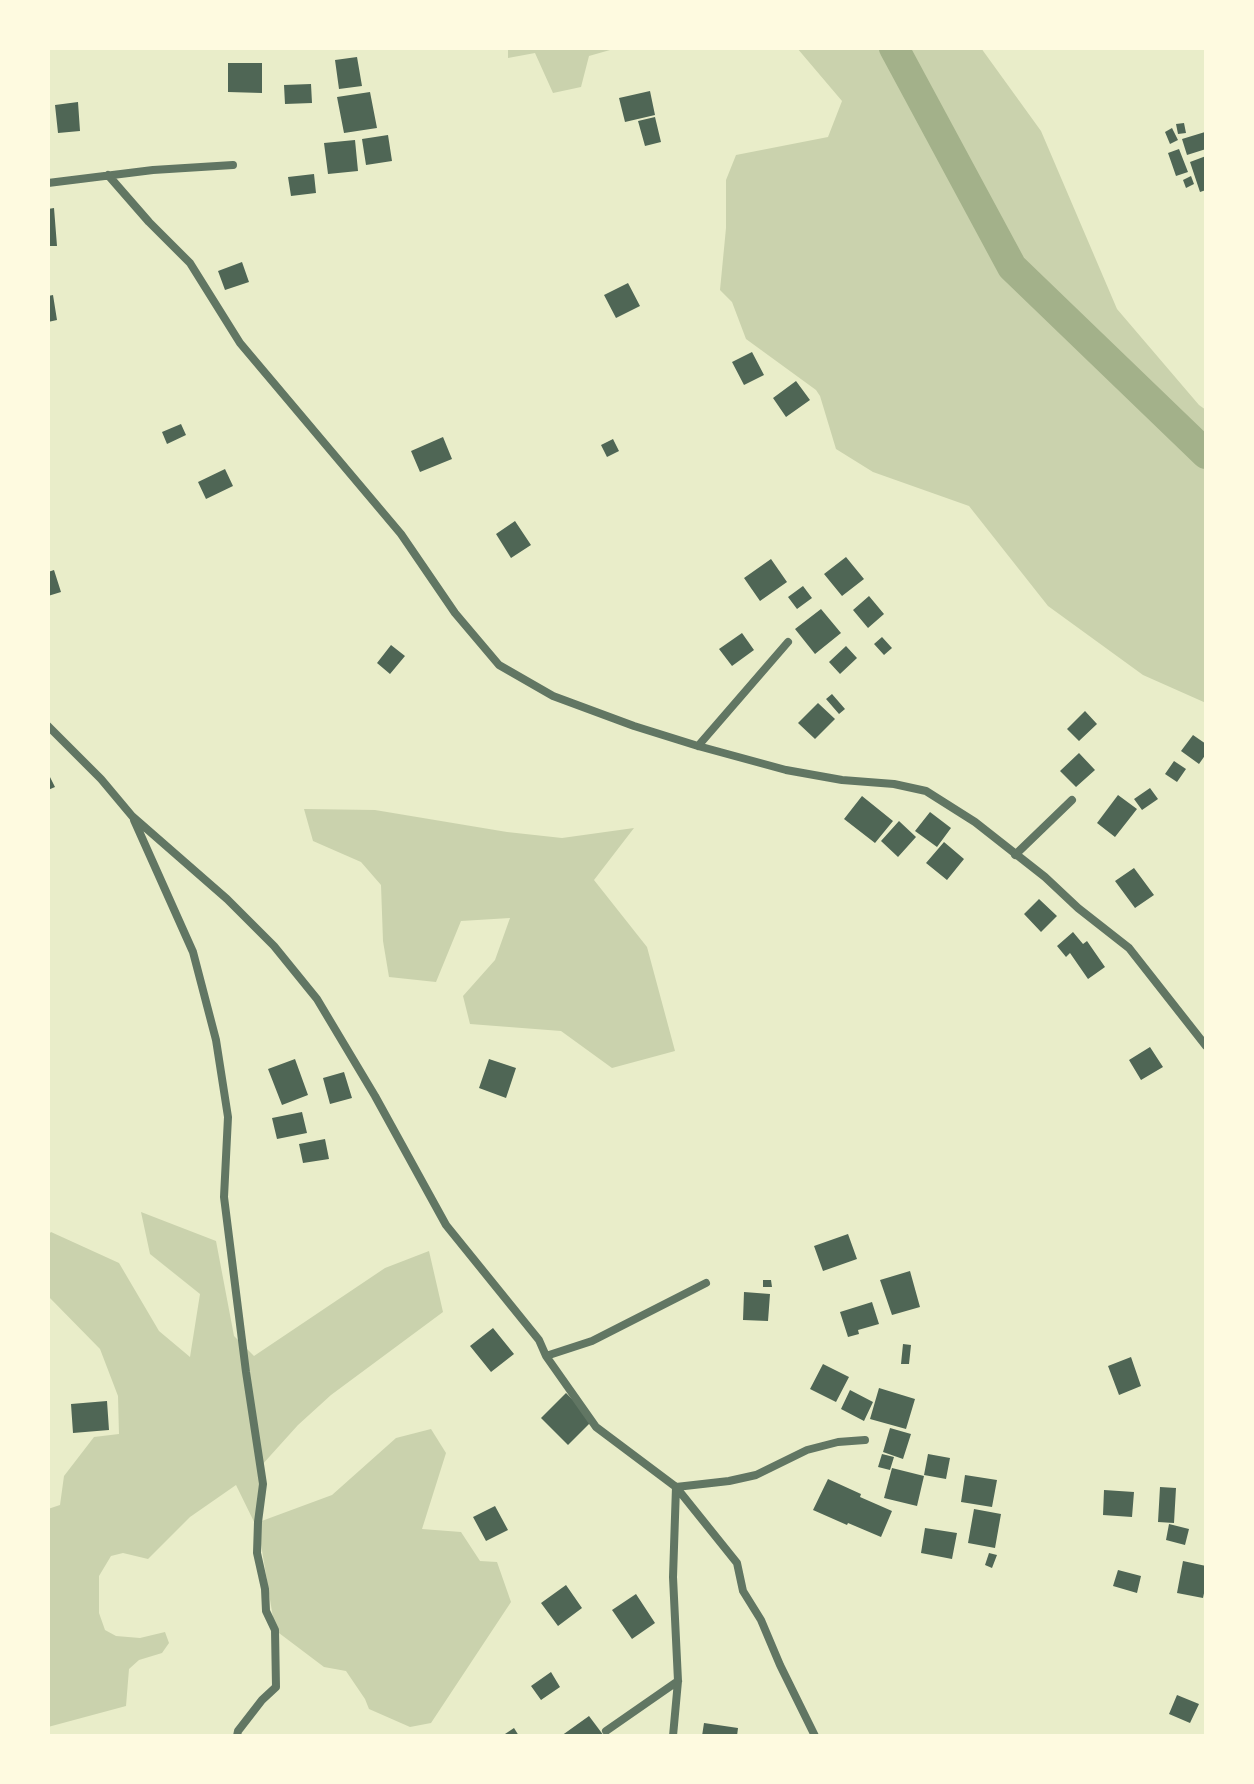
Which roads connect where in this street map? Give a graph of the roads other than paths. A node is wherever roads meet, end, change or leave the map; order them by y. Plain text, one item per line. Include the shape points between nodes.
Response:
1 (233, 165) dead end
2 (108, 175) junction
3 (48, 183) edge
4 (788, 642) dead end
5 (48, 726) edge
6 (698, 746) junction
7 (1072, 800) dead end
8 (132, 816) junction
9 (1015, 855) junction
10 (1206, 1046) edge
11 (706, 1283) dead end
12 (546, 1356) junction
13 (865, 1440) dead end
14 (676, 1487) junction
15 (678, 1681) junction
16 (606, 1731) dead end
17 (237, 1736) edge
18 (673, 1736) edge
19 (815, 1736) edge

1 - 2 street
2 - 3 street
2 - 6 street via 190,263 240,343 401,534 455,613 499,665 553,696
4 - 6 street
5 - 8 street
6 - 9 street via 786,770 926,791
7 - 9 street
8 - 12 street via 227,899 317,999 446,1225 539,1340
8 - 17 street via 193,952 216,1040 228,1117 224,1197 263,1484 257,1553 266,1611 275,1630 276,1687
9 - 10 street via 1129,948
11 - 12 street via 592,1341
12 - 14 street via 596,1427
13 - 14 street via 807,1450 756,1475
14 - 15 street
14 - 19 street via 737,1563 743,1591
15 - 16 street
15 - 18 street

